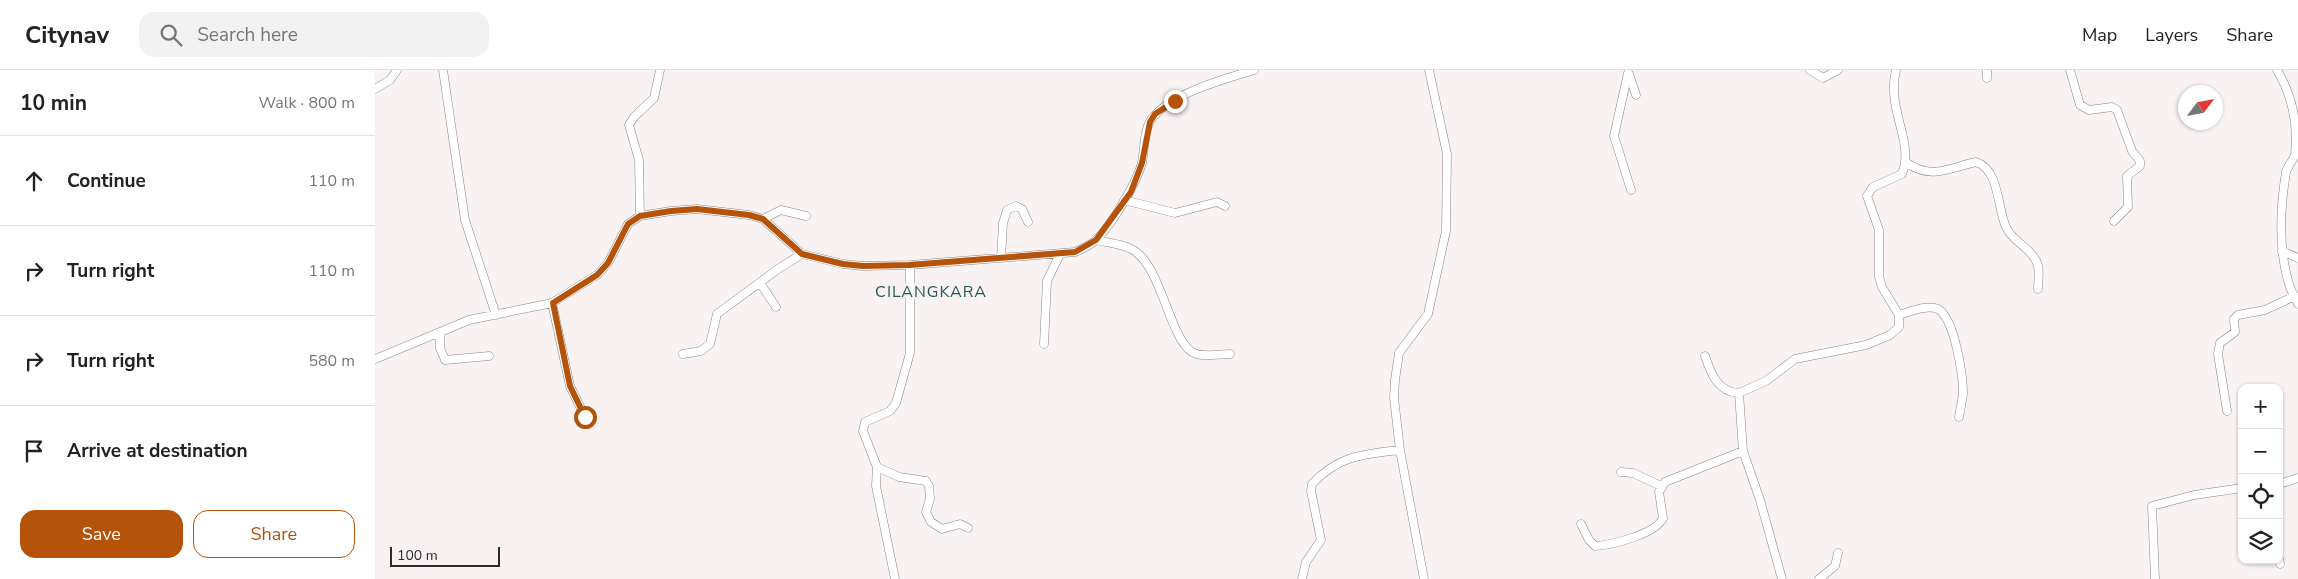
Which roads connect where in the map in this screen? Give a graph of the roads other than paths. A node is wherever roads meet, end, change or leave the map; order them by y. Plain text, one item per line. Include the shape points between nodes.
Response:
1 (397, 70) edge
2 (443, 70) edge
3 (660, 70) edge
4 (1254, 70) edge
5 (1429, 70) edge
6 (1810, 70) edge
7 (1838, 70) edge
8 (1896, 70) edge
9 (2070, 70) edge
10 (2277, 70) edge
11 (1628, 72) edge
12 (375, 89) edge
13 (1636, 96) dead end
14 (2296, 156) edge
15 (1907, 162) junction
16 (1631, 190) dead end
17 (1124, 200) junction
18 (1225, 206) dead end
19 (640, 216) junction
20 (807, 216) dead end
21 (763, 219) junction
22 (2114, 220) dead end
23 (1028, 222) dead end
24 (1096, 240) junction
25 (2282, 251) junction
26 (802, 254) junction
27 (1060, 254) junction
28 (1001, 258) junction
29 (2298, 258) edge
30 (909, 265) junction
31 (760, 282) junction
32 (2038, 289) dead end
33 (2295, 296) junction
34 (553, 303) junction
35 (2298, 304) edge
36 (777, 307) dead end
37 (496, 315) junction
38 (1899, 315) junction
39 (440, 332) junction
40 (1045, 344) dead end
41 (683, 354) dead end
42 (1230, 354) dead end
43 (489, 356) dead end
44 (1705, 356) dead end
45 (375, 359) edge
46 (1739, 393) junction
47 (2227, 411) dead end
48 (585, 417) dead end
49 (1959, 417) dead end
50 (1400, 450) junction
51 (1743, 451) junction
52 (877, 467) junction
53 (1621, 472) dead end
54 (2298, 478) edge
55 (2283, 483) edge
56 (1661, 486) junction
57 (2238, 489) edge
58 (1581, 524) dead end
59 (968, 528) dead end
60 (1838, 553) dead end
61 (895, 579) edge
62 (1302, 579) edge
63 (1423, 579) edge
64 (1782, 579) edge
65 (1819, 579) edge
66 (2155, 579) edge

1 - 12 street via 390,80
2 - 37 street via 465,220
3 - 19 street via 654,98 633,117 629,125 639,160
4 - 17 street via 1214,82 1155,114 1145,140 1142,163 1131,192
5 - 50 street via 1447,154 1448,220 1428,314 1408,339 1397,362 1395,415
6 - 7 street via 1823,78
8 - 15 street via 1894,106
9 - 22 street via 2080,105 2089,110 2111,107 2117,110 2140,161 2140,166 2127,176 2128,207
10 - 14 street via 2293,101
11 - 13 street
11 - 16 street via 1614,136
14 - 25 street via 2287,170
15 - 32 street via 1918,170 1931,172 1976,162 1987,170 1997,192 2006,228 2036,259
15 - 38 street via 1902,174 1873,188 1867,196 1879,230 1881,287
17 - 18 street via 1175,213 1217,202
17 - 24 street
19 - 21 street via 697,209 730,211
19 - 34 street via 623,230 608,263 597,275
20 - 21 street via 781,210
21 - 26 street
23 - 28 street via 1022,209 1016,206 1007,210
24 - 27 street via 1075,252
24 - 42 street via 1138,253 1190,352
25 - 29 street
25 - 33 street via 2290,289
26 - 30 street via 857,266
26 - 31 street
27 - 28 street
27 - 40 street via 1047,280
28 - 30 street
30 - 52 street via 910,352 896,403 890,411 864,424
31 - 36 street
31 - 41 street via 717,314 710,344 701,351
33 - 35 street
33 - 47 street via 2277,306 2238,315 2234,319 2235,332 2221,343 2218,354
34 - 37 street
34 - 48 street via 570,386
37 - 39 street via 469,320
38 - 46 street via 1899,327 1880,340 1795,359 1766,381
38 - 49 street via 1926,308 1943,314 1951,329 1961,373 1963,395
39 - 43 street via 445,360
39 - 45 street
44 - 46 street via 1711,375 1720,385 1729,392
46 - 51 street
50 - 62 street via 1353,456 1312,484 1321,540 1306,562
50 - 63 street
51 - 56 street
51 - 64 street
52 - 59 street via 899,477 926,480 930,499 926,512 928,518 937,527 945,529 960,524
52 - 61 street via 876,486
53 - 56 street via 1633,473
54 - 55 street
56 - 58 street via 1663,518 1646,531 1613,544 1595,546
57 - 66 street via 2152,506
60 - 65 street via 1835,566

